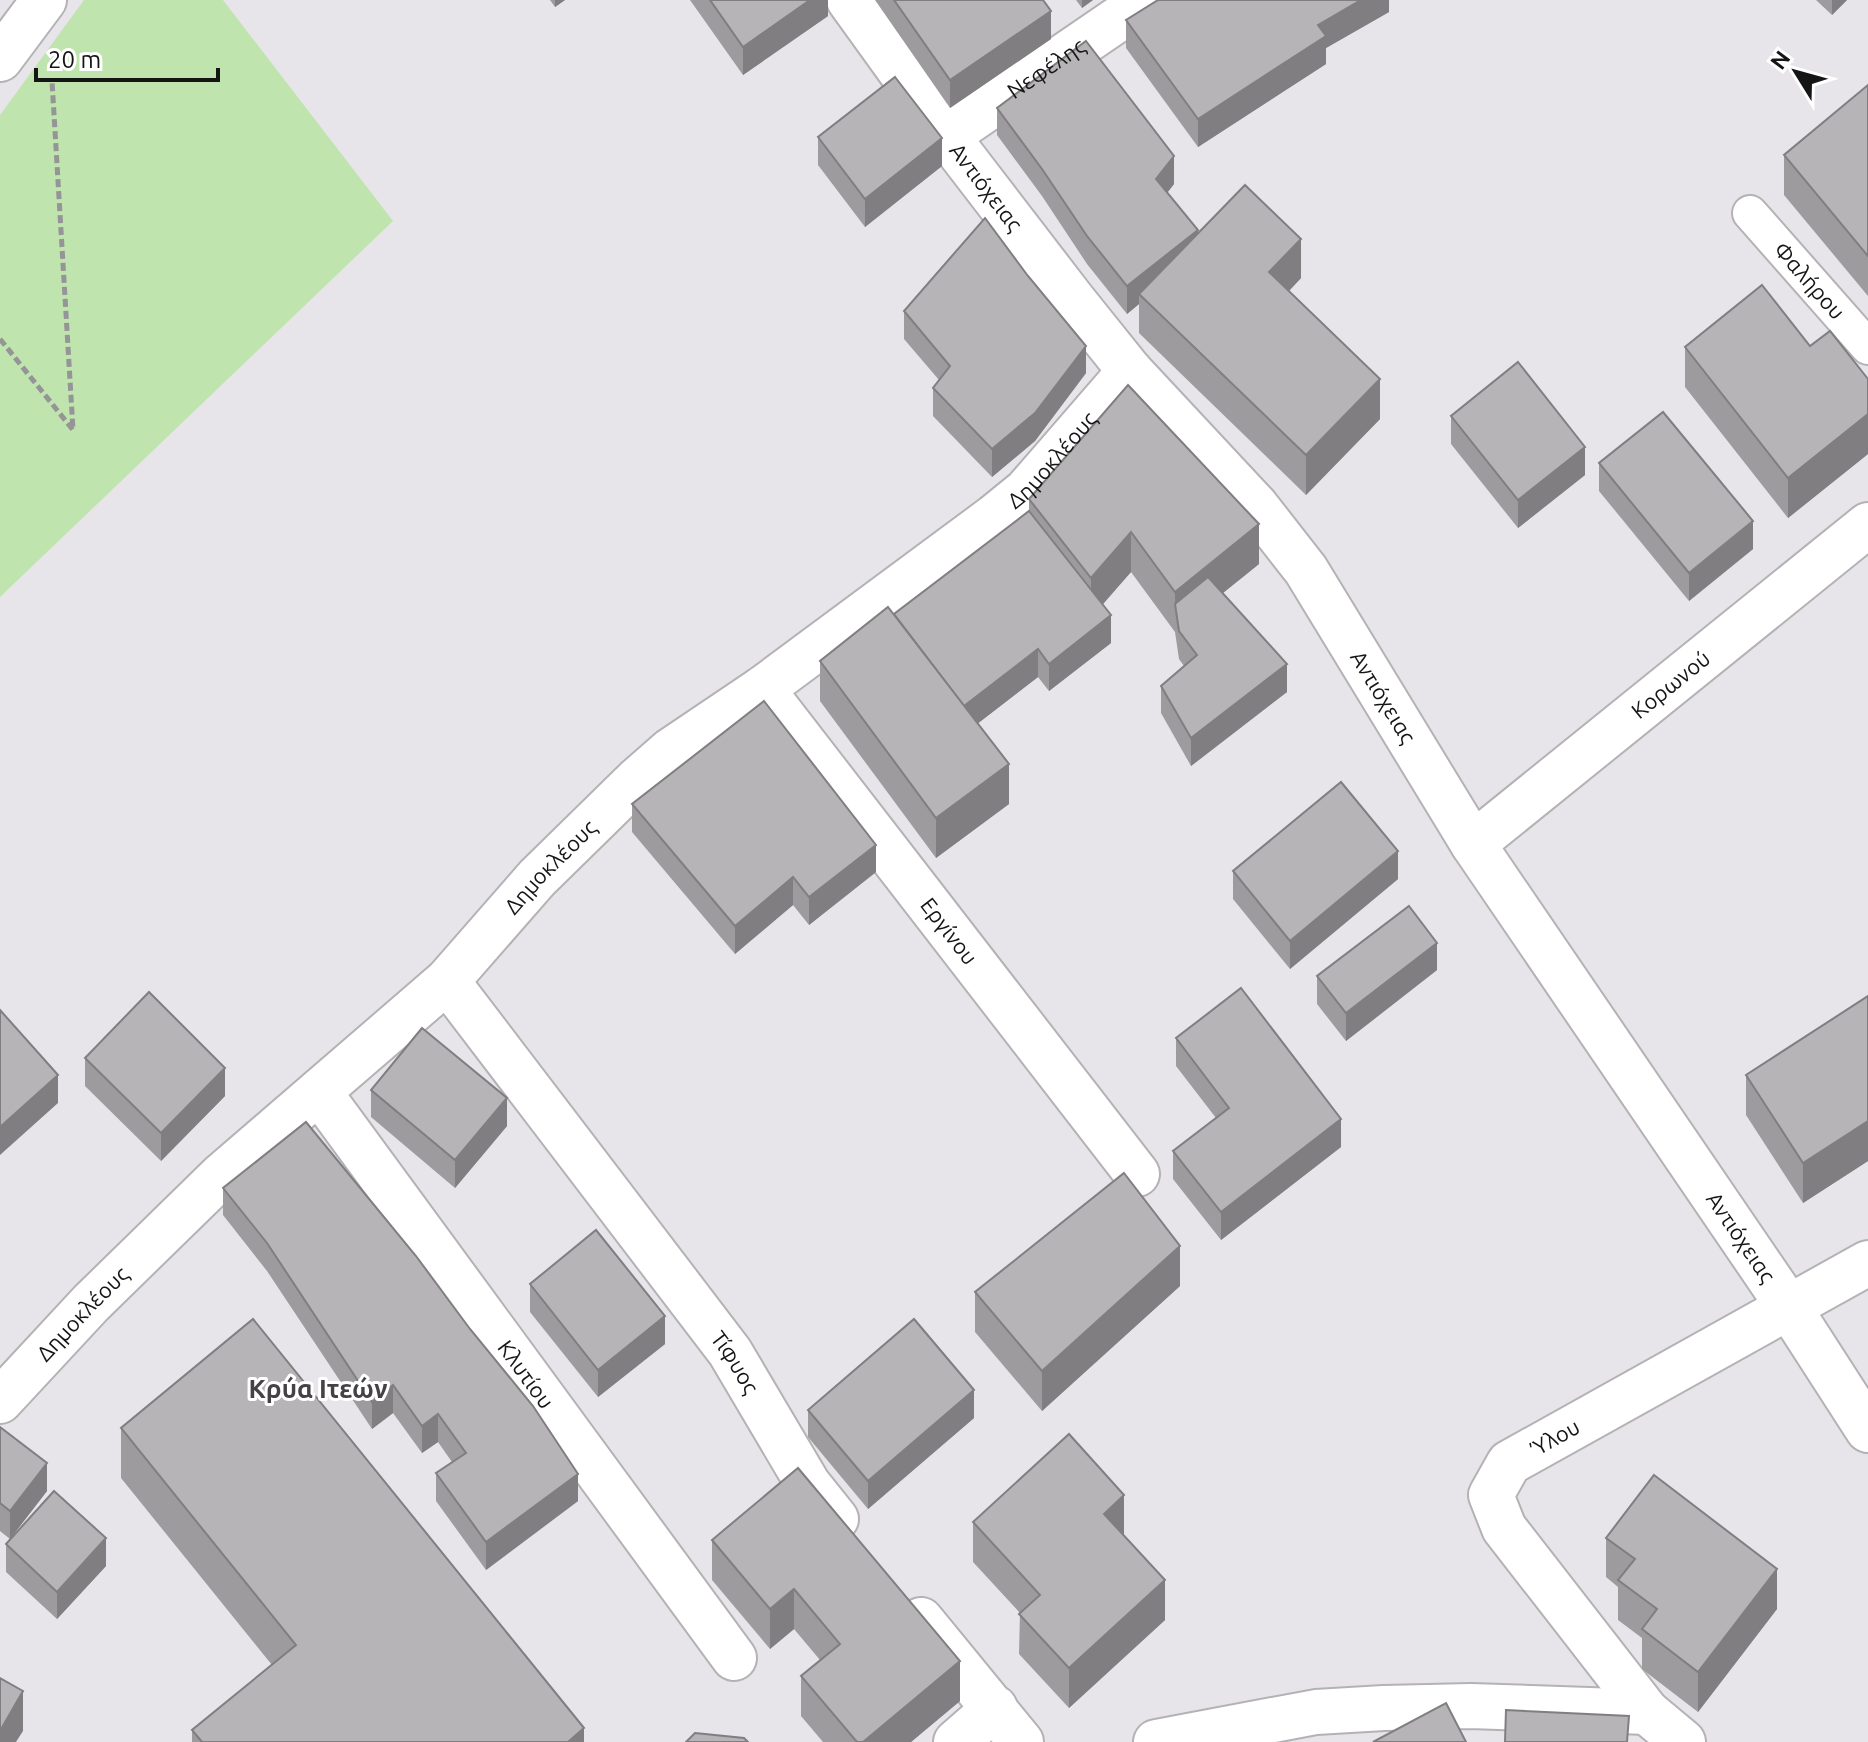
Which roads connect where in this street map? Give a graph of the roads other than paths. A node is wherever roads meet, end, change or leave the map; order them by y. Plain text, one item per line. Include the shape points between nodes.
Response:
1 (44, 0) edge
2 (849, 0) edge
3 (1146, 0) edge
4 (0, 59) edge
5 (947, 136) junction
6 (1750, 213) dead end
7 (1868, 347) edge
8 (1130, 371) junction
9 (1868, 525) edge
10 (762, 689) junction
11 (1473, 844) junction
12 (447, 981) junction
13 (319, 1092) junction
14 (1137, 1174) dead end
15 (1868, 1263) edge
16 (1788, 1306) junction
17 (0, 1401) edge
18 (1868, 1430) edge
19 (865, 1554) edge
20 (895, 1589) edge
21 (734, 1658) dead end
22 (995, 1708) junction
23 (1647, 1712) junction
24 (956, 1742) edge
25 (1021, 1742) edge
26 (1156, 1742) edge
27 (1683, 1742) edge

1 - 4 street
2 - 5 street, Αντιόχειας
3 - 5 street, Νεφέλης
5 - 8 street, Αντιόχειας
6 - 7 lane, Φαλήρου
8 - 10 street, Δημοκλέους via 1026,491
8 - 11 street, Αντιόχειας via 1256,506 1306,570
9 - 11 street, Κορωνού
10 - 12 street, Δημοκλέους via 670,751 614,800
10 - 14 street, Εργίνου
11 - 16 street, Αντιόχειας
12 - 13 street, Δημοκλέους
12 - 19 street, Τίφυος via 730,1352 808,1484
13 - 17 street, Δημοκλέους via 221,1176
13 - 21 street, Κλυτίου
15 - 16 street, Ύλου
16 - 18 street, Αντιόχειας
16 - 23 street, Ύλου via 1509,1463 1491,1495 1504,1528
20 - 22 street
22 - 24 street
22 - 25 street
23 - 26 street via 1524,1706 1346,1710 1286,1716
23 - 27 street, Ύλου

